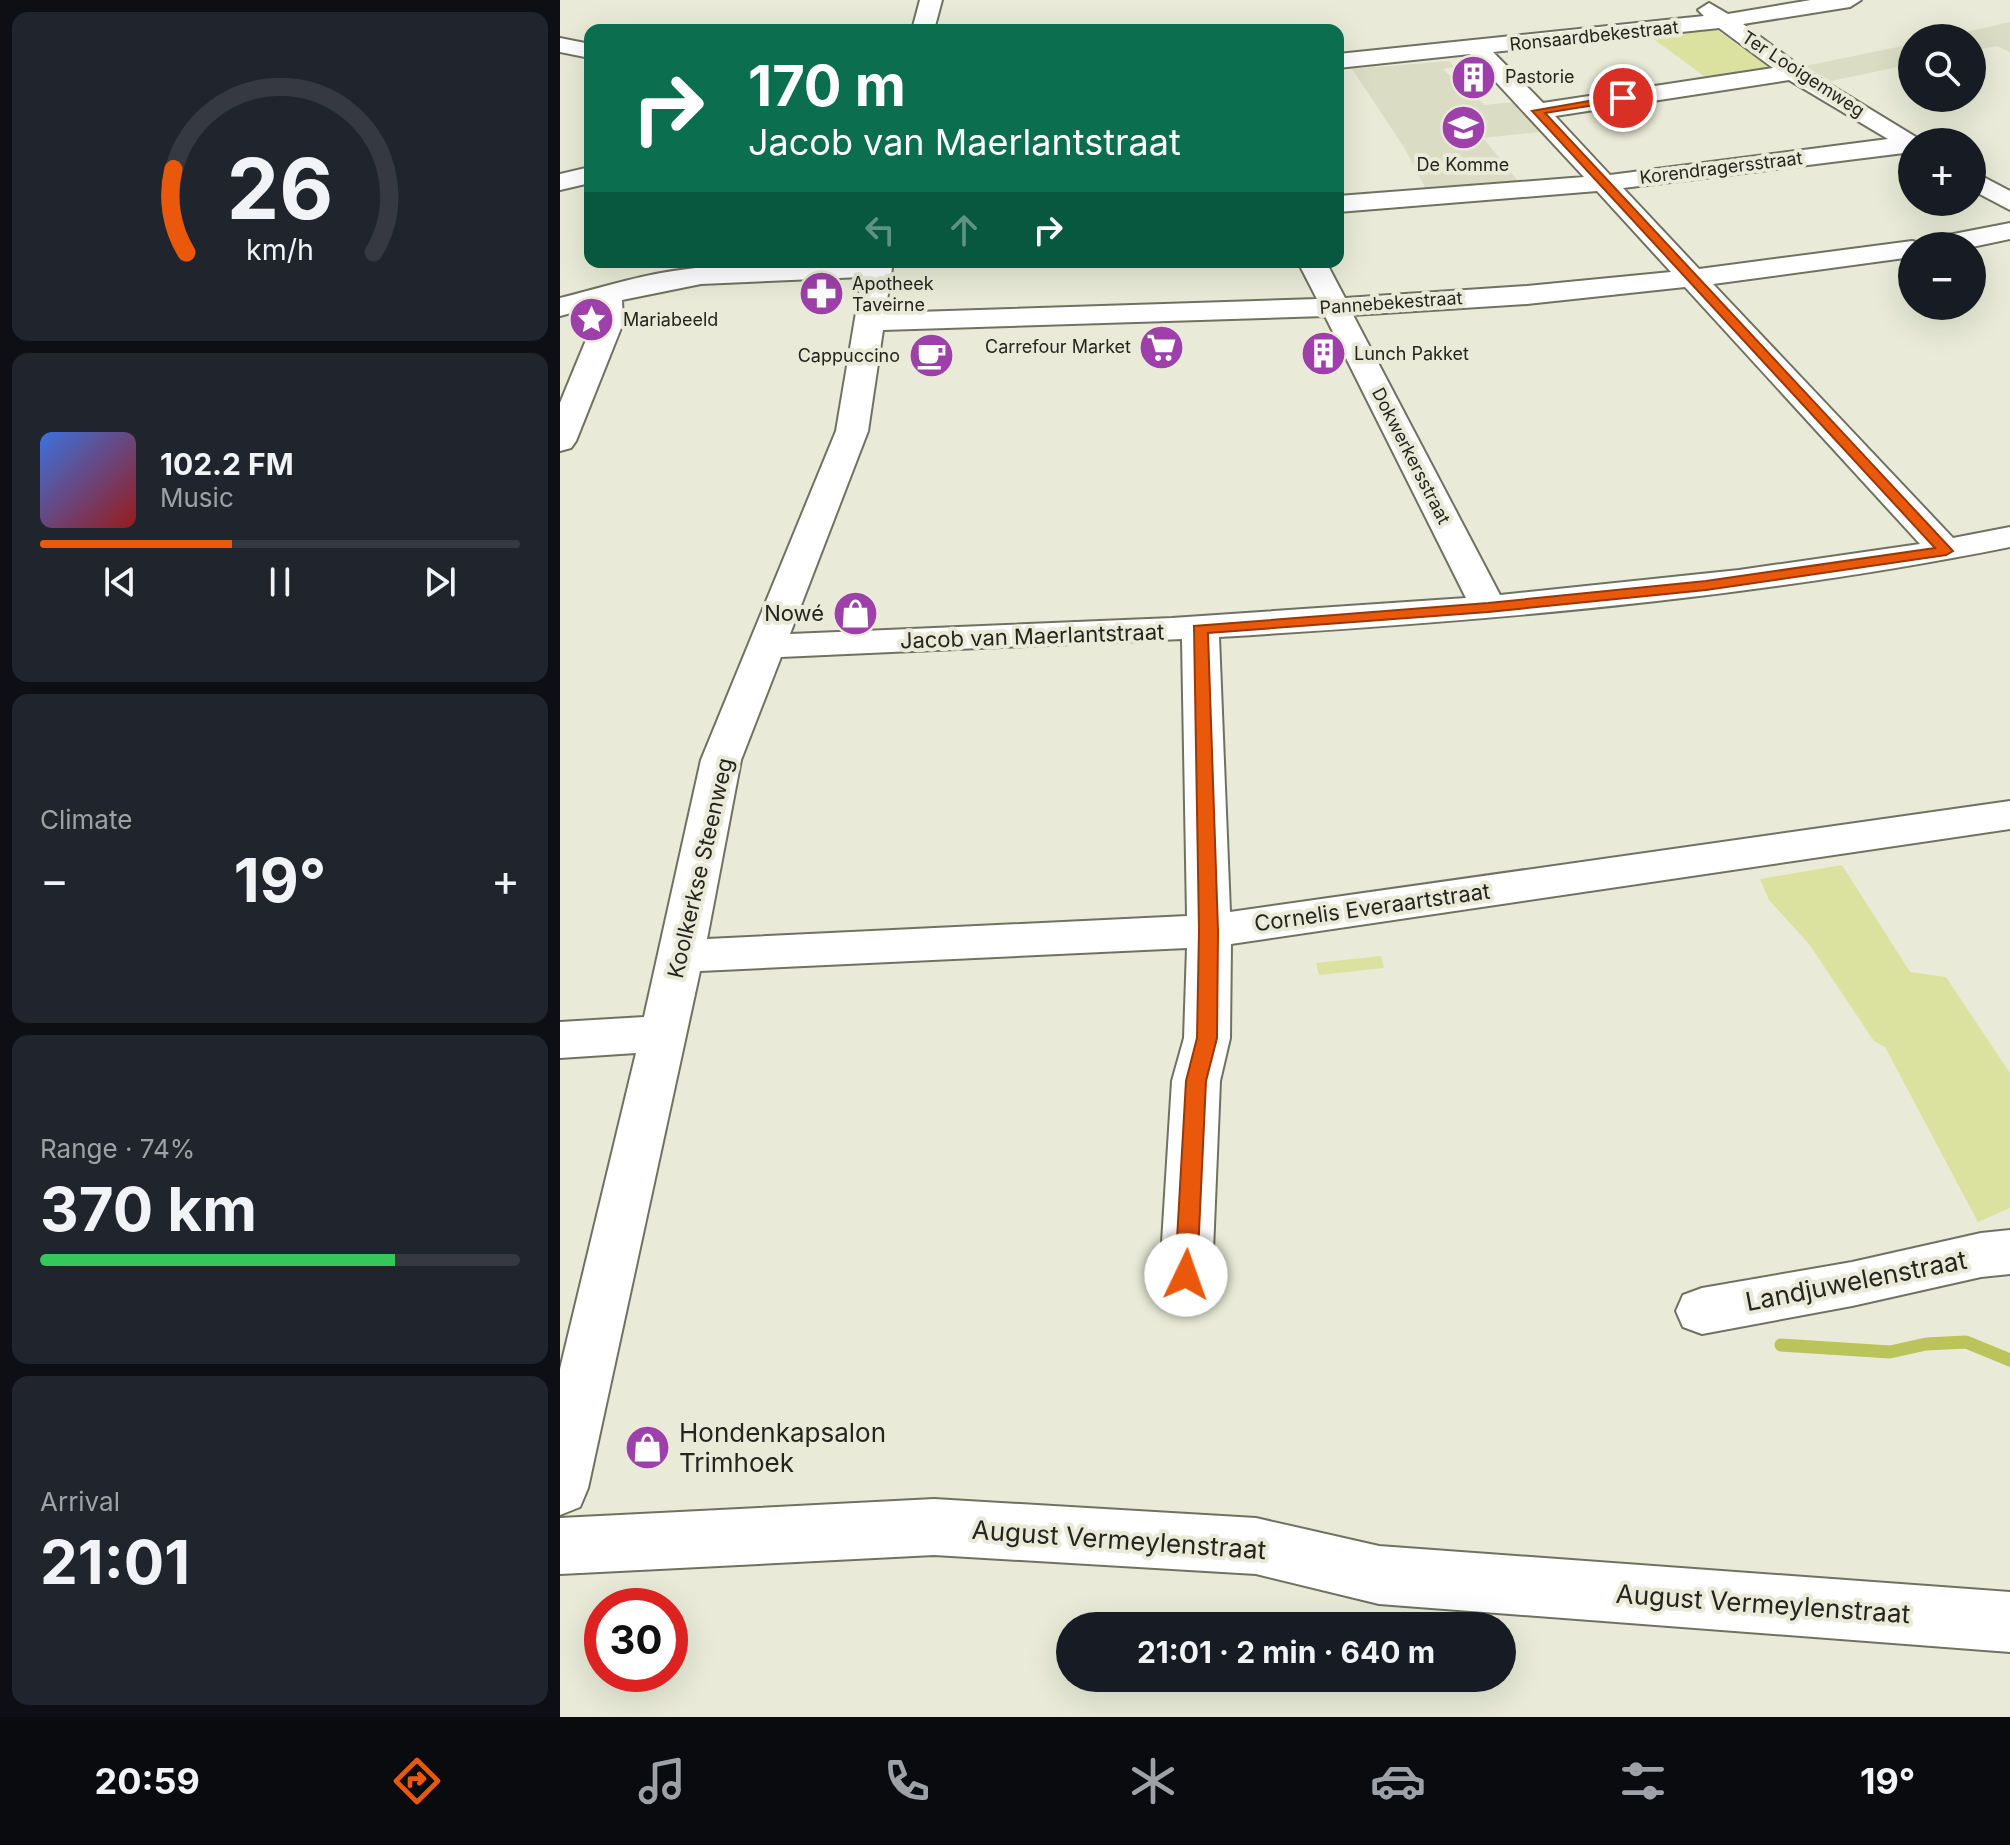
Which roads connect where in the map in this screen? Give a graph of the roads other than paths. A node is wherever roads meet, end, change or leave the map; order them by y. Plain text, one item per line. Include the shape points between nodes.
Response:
1 (931, 0) edge
2 (1697, 0) edge
3 (1850, 0) edge
4 (1724, 21) junction
5 (925, 24) edge
6 (560, 45) edge
7 (1478, 49) junction
8 (584, 50) edge
9 (1344, 60) edge
10 (1793, 72) junction
11 (1537, 111) junction
12 (1898, 136) edge
13 (1898, 146) edge
14 (584, 176) edge
15 (560, 182) edge
16 (1605, 183) junction
17 (1986, 187) edge
18 (2010, 202) edge
19 (1344, 204) edge
20 (2010, 231) edge
21 (1986, 236) edge
22 (1898, 251) edge
23 (830, 268) edge
24 (877, 268) edge
25 (1315, 268) edge
26 (1693, 279) junction
27 (607, 295) junction
28 (560, 307) edge
29 (1335, 308) junction
30 (867, 322) junction
31 (560, 441) edge
32 (2010, 537) edge
33 (1946, 551) junction
34 (1488, 607) junction
35 (1200, 629) junction
36 (768, 646) junction
37 (2010, 815) edge
38 (1209, 931) junction
39 (681, 956) junction
40 (661, 1034) junction
41 (560, 1040) edge
42 (2010, 1252) edge
43 (1186, 1275) dead end
44 (1702, 1311) dead end
45 (560, 1488) edge
46 (560, 1546) edge
47 (2010, 1622) edge

1 - 5 street
2 - 4 street, Ter Looigemweg
3 - 4 street, Ronsaardbekestraat
4 - 7 street, Ronsaardbekestraat
4 - 10 street, Ter Looigemweg
6 - 8 street
7 - 9 street, Ronsaardbekestraat
7 - 11 street
10 - 11 street
10 - 12 street, Ter Looigemweg
11 - 16 street
13 - 16 street, Korendragersstraat
14 - 15 street
16 - 19 street, Korendragersstraat
16 - 26 street
17 - 18 street
20 - 21 street
22 - 26 street, Pannebekestraat
23 - 27 street via 701,276
24 - 30 street, Koolkerkse Steenweg
25 - 29 street, Dokwerkersstraat
26 - 29 street, Pannebekestraat
26 - 33 street
27 - 28 street
27 - 31 street via 608,323
29 - 30 street, Pannebekestraat
29 - 34 street, Dokwerkersstraat
30 - 36 street, Koolkerkse Steenweg via 852,431
32 - 33 street, Jacob van Maerlantstraat
33 - 34 street, Jacob van Maerlantstraat via 1792,575
34 - 35 street, Jacob van Maerlantstraat
35 - 36 street, Jacob van Maerlantstraat
35 - 38 street
36 - 39 street, Koolkerkse Steenweg via 721,760
37 - 38 street, Cornelis Everaartstraat
38 - 39 street, Cornelis Everaartstraat
38 - 43 street via 1207,1038 1196,1081
39 - 40 street, Koolkerkse Steenweg
40 - 41 street
40 - 45 street, Koolkerkse Steenweg
42 - 44 street, Landjuwelenstraat
46 - 47 street, August Vermeylenstraat via 934,1527 1256,1546 1379,1575

